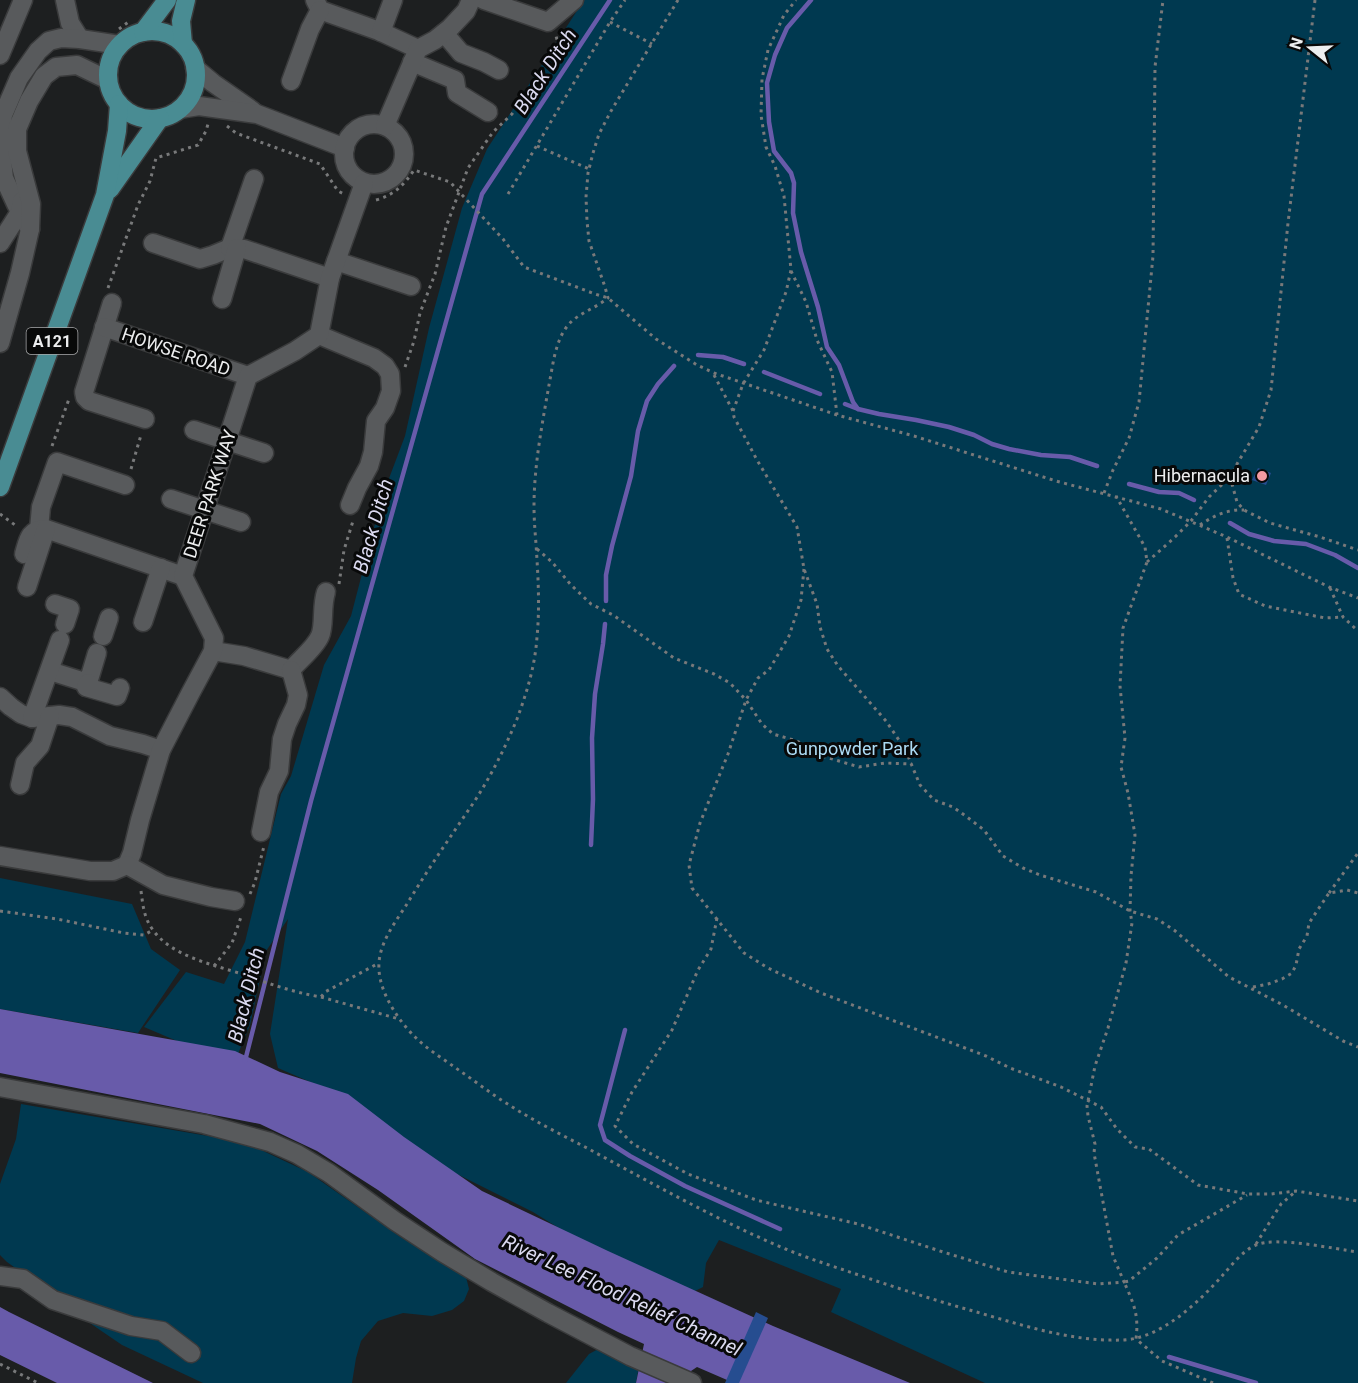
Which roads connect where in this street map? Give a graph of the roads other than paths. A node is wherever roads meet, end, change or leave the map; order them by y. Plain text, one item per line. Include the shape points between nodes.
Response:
1 (23, 0) edge
2 (65, 0) edge
3 (167, 0) edge
4 (186, 0) edge
5 (393, 0) edge
6 (471, 0) edge
7 (483, 0) edge
8 (574, 0) edge
9 (317, 5) edge
10 (143, 32) junction
11 (381, 32) junction
12 (444, 33) junction
13 (80, 39) junction
14 (183, 44) junction
15 (120, 45) junction
16 (0, 55) edge
17 (415, 56) junction
18 (195, 68) junction
19 (499, 70) dead end
20 (108, 80) junction
21 (291, 81) dead end
22 (119, 105) junction
23 (180, 109) junction
24 (488, 112) dead end
25 (257, 114) junction
26 (160, 118) junction
27 (385, 126) junction
28 (345, 148) junction
29 (254, 179) dead end
30 (364, 183) junction
31 (26, 185) junction
32 (105, 195) junction
33 (20, 212) junction
34 (30, 229) junction
35 (0, 243) edge
36 (153, 243) dead end
37 (233, 248) junction
38 (333, 269) junction
39 (411, 286) dead end
40 (222, 299) dead end
41 (112, 303) dead end
42 (104, 327) junction
43 (320, 335) junction
44 (0, 343) edge
45 (248, 376) junction
46 (145, 419) road end
47 (194, 430) dead end
48 (227, 441) junction
49 (264, 453) dead end
50 (125, 485) road end
51 (0, 487) edge
52 (171, 499) dead end
53 (351, 505) dead end
54 (204, 510) junction
55 (241, 522) dead end
56 (36, 528) junction
57 (24, 554) dead end
58 (161, 568) junction
59 (183, 576) junction
60 (27, 587) dead end
61 (326, 592) dead end
62 (55, 604) dead end
63 (109, 618) dead end
64 (143, 622) dead end
65 (213, 651) junction
66 (291, 670) junction
67 (50, 671) junction
68 (88, 682) junction
69 (120, 688) dead end
70 (0, 697) edge
71 (41, 717) junction
72 (162, 750) junction
73 (20, 785) dead end
74 (261, 832) dead end
75 (0, 856) edge
76 (127, 865) junction
77 (235, 901) dead end
78 (0, 1087) edge
79 (0, 1276) edge
80 (191, 1353) dead end
81 (691, 1383) edge

1 - 16 street
2 - 13 street via 70,23
3 - 10 main road
4 - 14 main road via 181,21
5 - 11 street
6 - 12 street via 466,11
7 - 8 street via 548,22
9 - 11 street
9 - 21 street
10 - 14 main road via 157,31
10 - 15 main road
11 - 17 street
12 - 17 street
12 - 19 street via 461,53
13 - 15 street
13 - 33 street via 49,41 38,51 19,78 3,116 0,142 4,178
14 - 18 main road
15 - 20 main road via 112,55
17 - 24 street via 455,80 457,93
17 - 27 street
18 - 23 main road via 194,87
18 - 25 street
20 - 22 main road
20 - 31 street via 77,65 56,67 44,76 17,129 17,152
22 - 26 main road via 142,118
22 - 32 main road, A121
23 - 25 street via 199,106
23 - 26 main road
25 - 28 street
26 - 32 main road, A121
27 - 28 street via 372,124 360,128 350,136
27 - 30 street via 402,141 403,165 387,182
28 - 30 street via 348,169
29 - 37 street
30 - 38 street
31 - 33 street
31 - 34 street via 31,204
32 - 51 main road, A121
33 - 34 street
33 - 35 street
34 - 44 street
36 - 37 street via 200,259
37 - 38 street
37 - 40 street
38 - 39 street
38 - 43 street
41 - 42 street, HOWSE ROAD
42 - 45 street, HOWSE ROAD
42 - 46 street, HOWSE ROAD via 85,397
43 - 45 street
43 - 53 street via 374,358 390,374 391,392 376,421 369,466
45 - 48 street, DEER PARK WAY
47 - 48 street
48 - 49 street
48 - 54 street, DEER PARK WAY
50 - 56 street via 57,462
52 - 54 street
54 - 55 street
54 - 59 street, DEER PARK WAY
56 - 57 street
56 - 58 street
56 - 60 street
58 - 59 street
58 - 64 street
59 - 65 street, DEER PARK WAY via 214,638
61 - 66 street via 320,636
62 - 67 street via 70,609
63 - 68 street
65 - 66 street
65 - 72 street
66 - 74 street via 298,695 282,739 279,771 269,792
67 - 68 street
67 - 71 street
68 - 69 street via 86,687 117,696
70 - 71 street via 21,714
71 - 72 street via 72,717 110,736
71 - 73 street via 40,746 25,763
72 - 76 street
75 - 76 street via 90,871 113,871
76 - 77 street via 163,885
78 - 81 street via 204,1124 270,1142 329,1173 395,1221 492,1282 630,1356
79 - 80 street via 23,1279 53,1300 131,1326 162,1331

